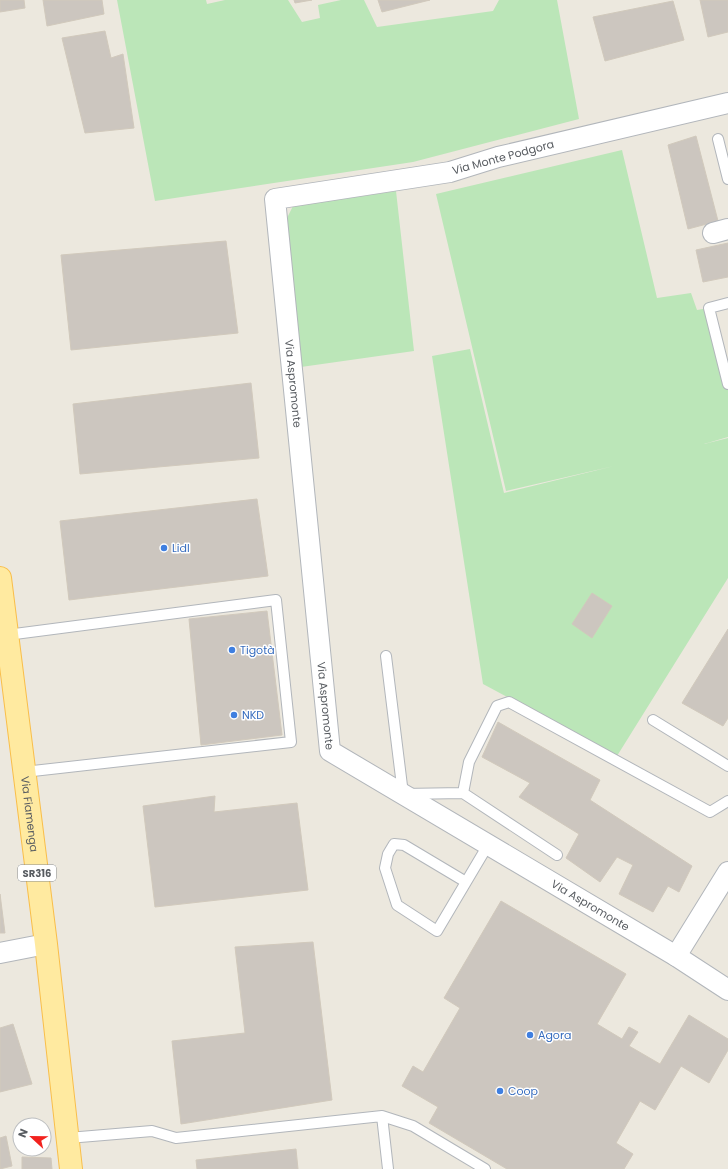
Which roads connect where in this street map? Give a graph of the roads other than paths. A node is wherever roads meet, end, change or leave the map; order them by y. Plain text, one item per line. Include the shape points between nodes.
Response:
1 (728, 104) edge
2 (718, 139) dead end
3 (728, 179) edge
4 (275, 199) joint
5 (728, 302) edge
6 (728, 384) edge
7 (0, 578) edge
8 (2, 604) edge
9 (7, 635) junction
10 (386, 656) dead end
11 (653, 720) dead end
12 (728, 766) edge
13 (24, 772) junction
14 (404, 794) junction
15 (463, 794) junction
16 (728, 801) edge
17 (488, 845) junction
18 (558, 855) dead end
19 (728, 872) edge
20 (466, 882) junction
21 (46, 944) junction
22 (0, 953) edge
23 (676, 956) junction
24 (728, 990) edge
25 (382, 1116) junction
26 (68, 1138) junction
27 (72, 1169) edge
28 (388, 1169) edge
29 (485, 1169) edge

1 - 4 street, Via Monte Podgora via 498,157 450,172
2 - 3 lane
4 - 14 street, Via Aspromonte via 330,751
5 - 6 lane via 709,308
7 - 8 main road, Via Fiamenga / SR316
8 - 9 main road, Via Fiamenga / SR316
9 - 13 main road, Via Fiamenga / SR316
9 - 13 lane via 276,600 291,742
10 - 14 lane
11 - 12 lane
13 - 21 main road, Via Fiamenga / SR316
14 - 15 lane
14 - 17 street, Via Aspromonte
15 - 16 lane via 472,755 497,706 509,702 710,812
15 - 18 lane
17 - 20 lane
17 - 23 street, Via Aspromonte
19 - 23 street
20 - 20 lane via 437,931 397,905 385,868 388,854 394,844 404,845
21 - 22 street
21 - 26 main road, Via Fiamenga / SR316
23 - 24 street, Via Aspromonte
25 - 26 lane via 176,1138 152,1131
25 - 28 lane
25 - 29 lane via 413,1126
26 - 27 main road, Via Fiamenga / SR316

